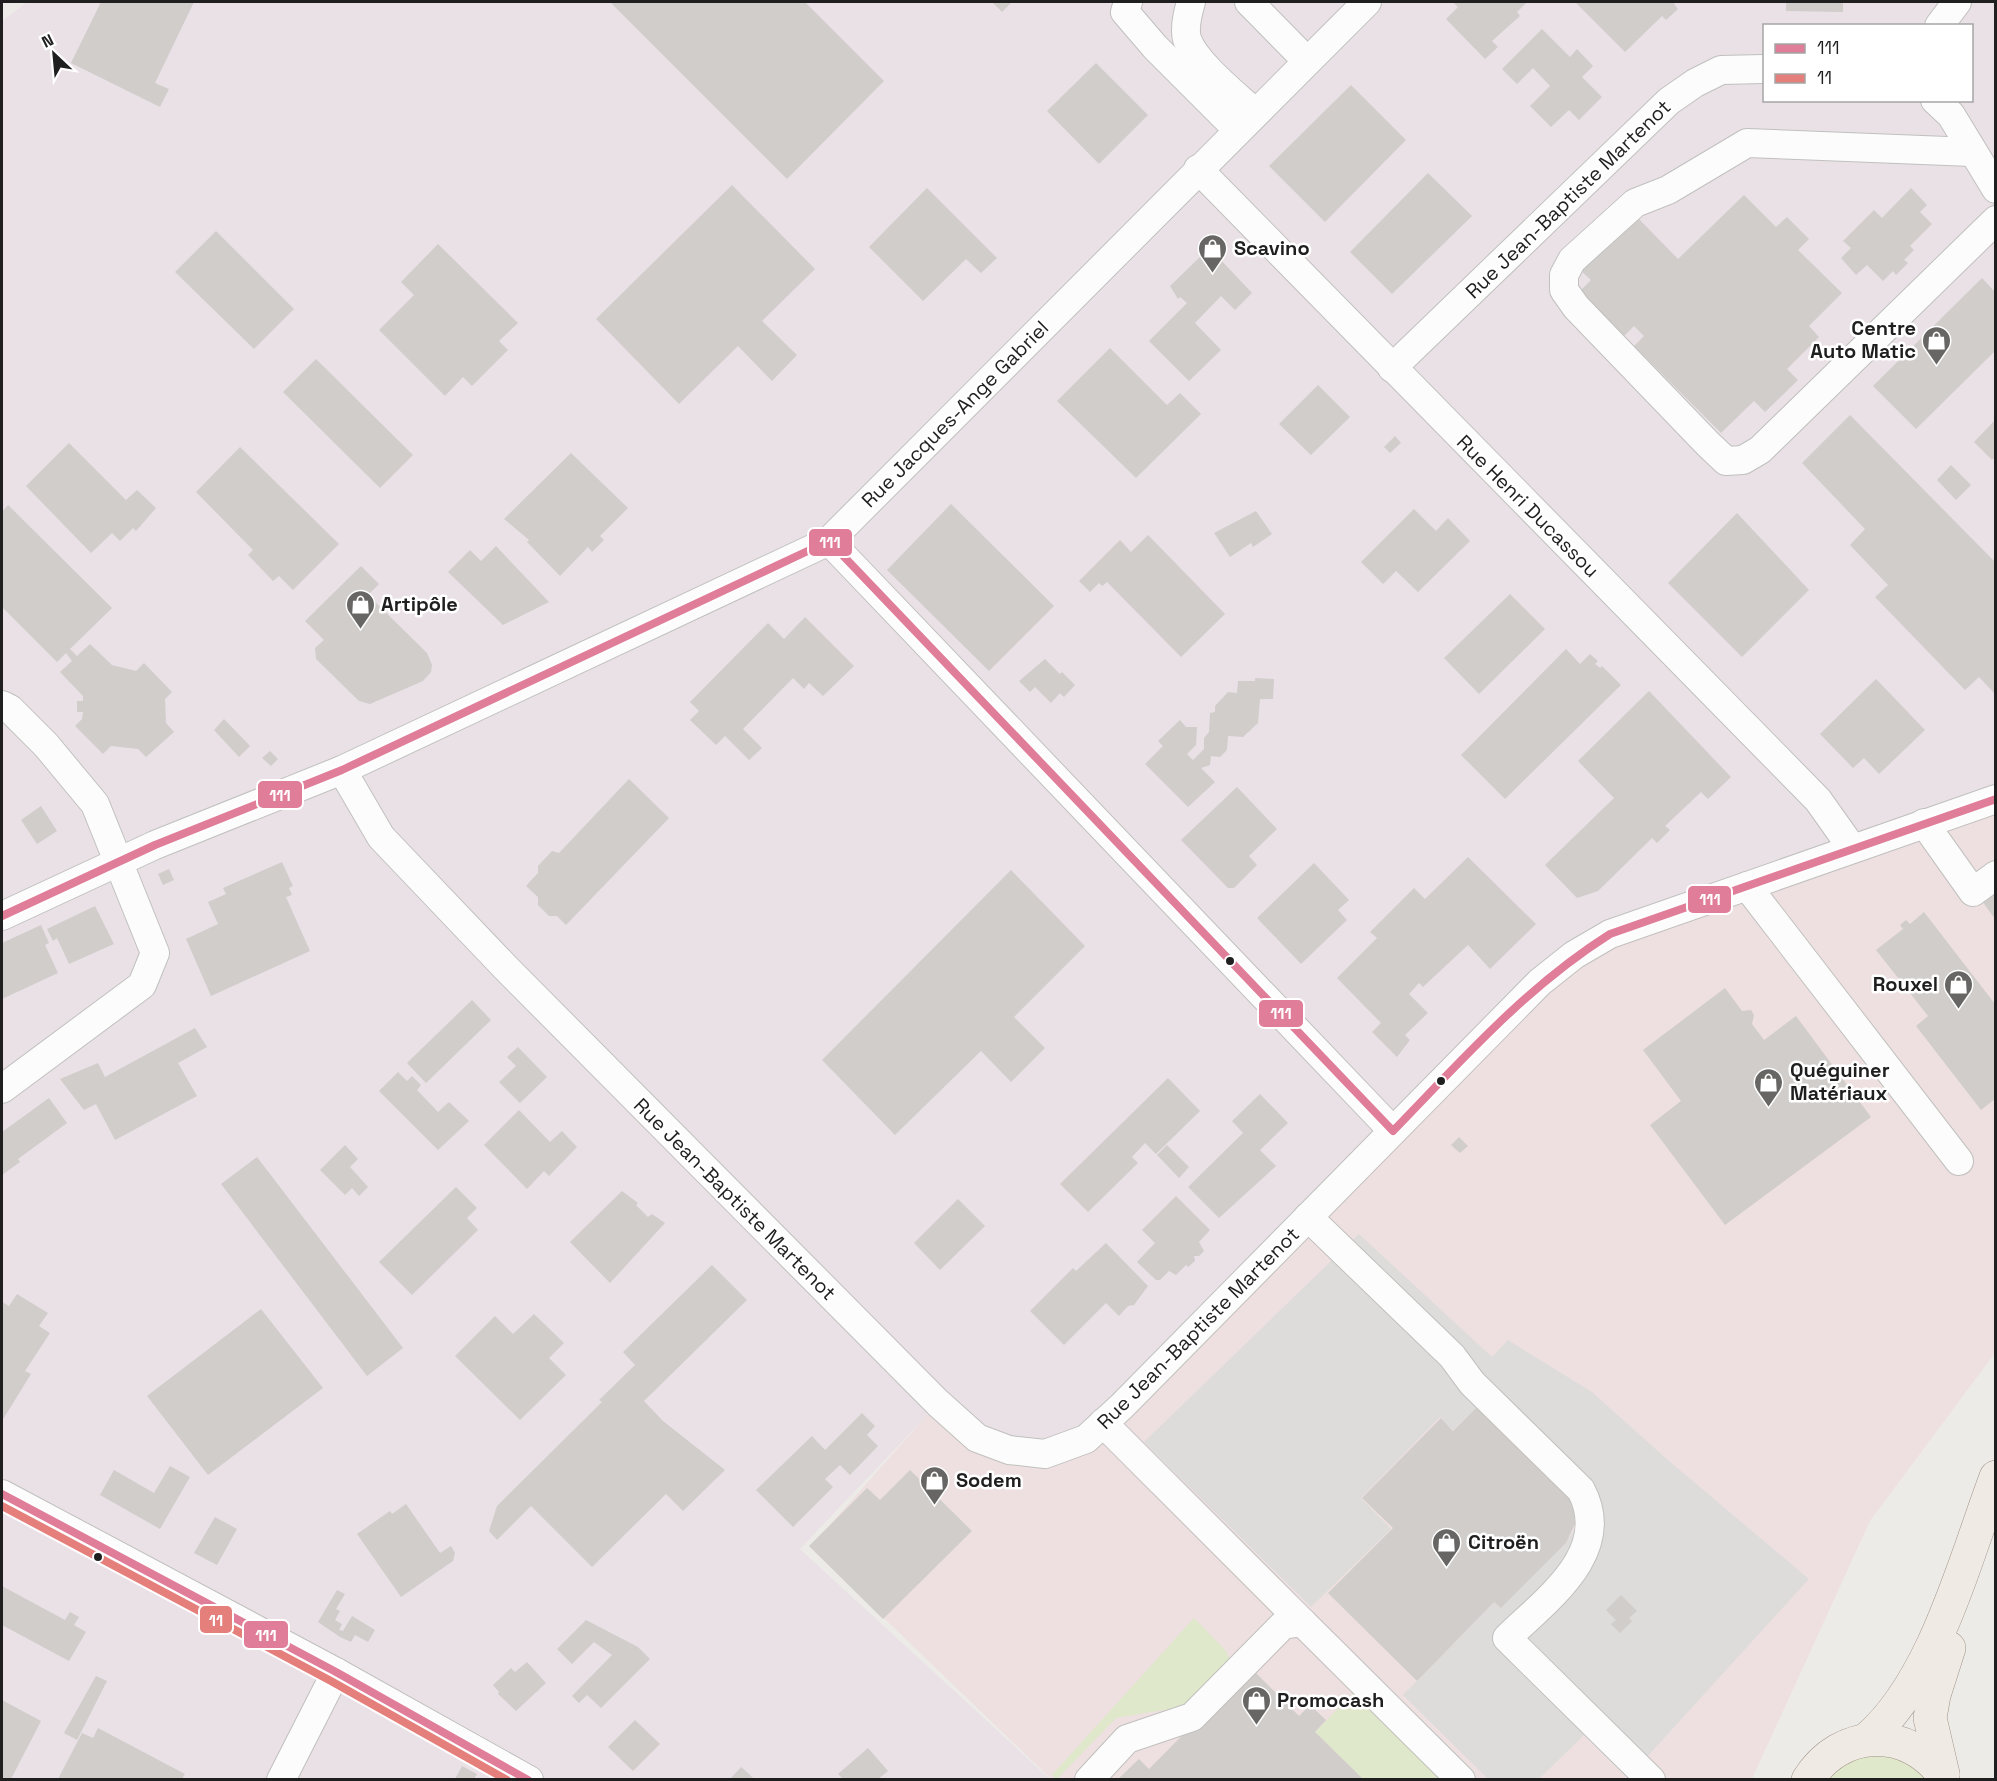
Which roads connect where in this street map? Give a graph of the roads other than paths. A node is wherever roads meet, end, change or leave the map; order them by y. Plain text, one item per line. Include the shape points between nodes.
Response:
1 (1128, 2) edge
2 (1191, 2) edge
3 (1249, 2) edge
4 (1367, 2) edge
5 (1957, 2) edge
6 (1940, 24) edge
7 (1307, 61) junction
8 (1763, 69) edge
9 (1937, 102) edge
10 (1246, 121) junction
11 (1972, 152) junction
12 (1198, 169) junction
13 (1995, 189) edge
14 (1995, 220) edge
15 (1392, 368) junction
16 (829, 541) junction
17 (2, 705) edge
18 (342, 770) junction
19 (1995, 799) edge
20 (1924, 824) junction
21 (1852, 848) junction
22 (119, 863) junction
23 (1995, 875) edge
24 (1747, 886) junction
25 (2, 916) edge
26 (2, 1089) edge
27 (1393, 1131) junction
28 (1959, 1161) dead end
29 (1308, 1217) junction
30 (1103, 1423) junction
31 (1995, 1477) edge
32 (2, 1494) edge
33 (1995, 1512) edge
34 (1302, 1622) junction
35 (336, 1672) junction
36 (1867, 1738) junction
37 (1648, 1775) edge
38 (1944, 1777) edge
39 (281, 1779) edge
40 (529, 1779) edge
41 (1089, 1779) edge
42 (1461, 1779) edge
43 (1808, 1779) edge

1 - 10 street via 1125,12 1162,54
2 - 10 street via 1187,39
3 - 7 street
4 - 7 street, Rue Jacques-Ange Gabriel
5 - 6 street
7 - 10 street, Rue Jacques-Ange Gabriel
8 - 15 street, Rue Jean-Baptiste Martenot via 1721,70 1669,101
9 - 11 street via 1951,115
10 - 12 street, Rue Jacques-Ange Gabriel
11 - 13 street
11 - 14 street via 1747,143 1668,190 1635,203 1572,261 1564,275 1564,290 1714,450 1726,461 1743,460 1760,450
12 - 15 street, Rue Henri Ducassou
12 - 16 street, Rue Jacques-Ange Gabriel
15 - 21 street, Rue Henri Ducassou via 1818,800
16 - 18 street, Rue Jacques-Ange Gabriel
16 - 27 street
17 - 22 street via 46,745 95,804
18 - 22 street, Rue Jacques-Ange Gabriel
18 - 30 street, Rue Jean-Baptiste Martenot via 381,837 753,1219 977,1438 1009,1450 1045,1454 1086,1439
19 - 20 street, Rue Jean-Baptiste Martenot
20 - 21 street, Rue Jean-Baptiste Martenot
20 - 23 street via 1973,891
21 - 24 street, Rue Jean-Baptiste Martenot
22 - 25 street, Rue Jacques-Ange Gabriel
22 - 26 street via 154,953 142,985
24 - 27 street, Rue Jean-Baptiste Martenot via 1610,934 1574,955 1540,982
24 - 28 street
27 - 29 street, Rue Jean-Baptiste Martenot
29 - 30 street, Rue Jean-Baptiste Martenot
29 - 37 street via 1452,1356 1472,1383 1581,1490 1590,1506 1592,1527 1584,1553 1560,1586 1507,1638
30 - 34 street
31 - 36 main road via 1932,1649 1899,1705
32 - 35 street
33 - 38 main road via 1934,1695 1930,1718
34 - 41 street via 1283,1625 1192,1717 1127,1739
34 - 42 street
35 - 39 street
35 - 40 street
36 - 38 main road via 1902,1742 1932,1760
36 - 43 main road via 1827,1756

